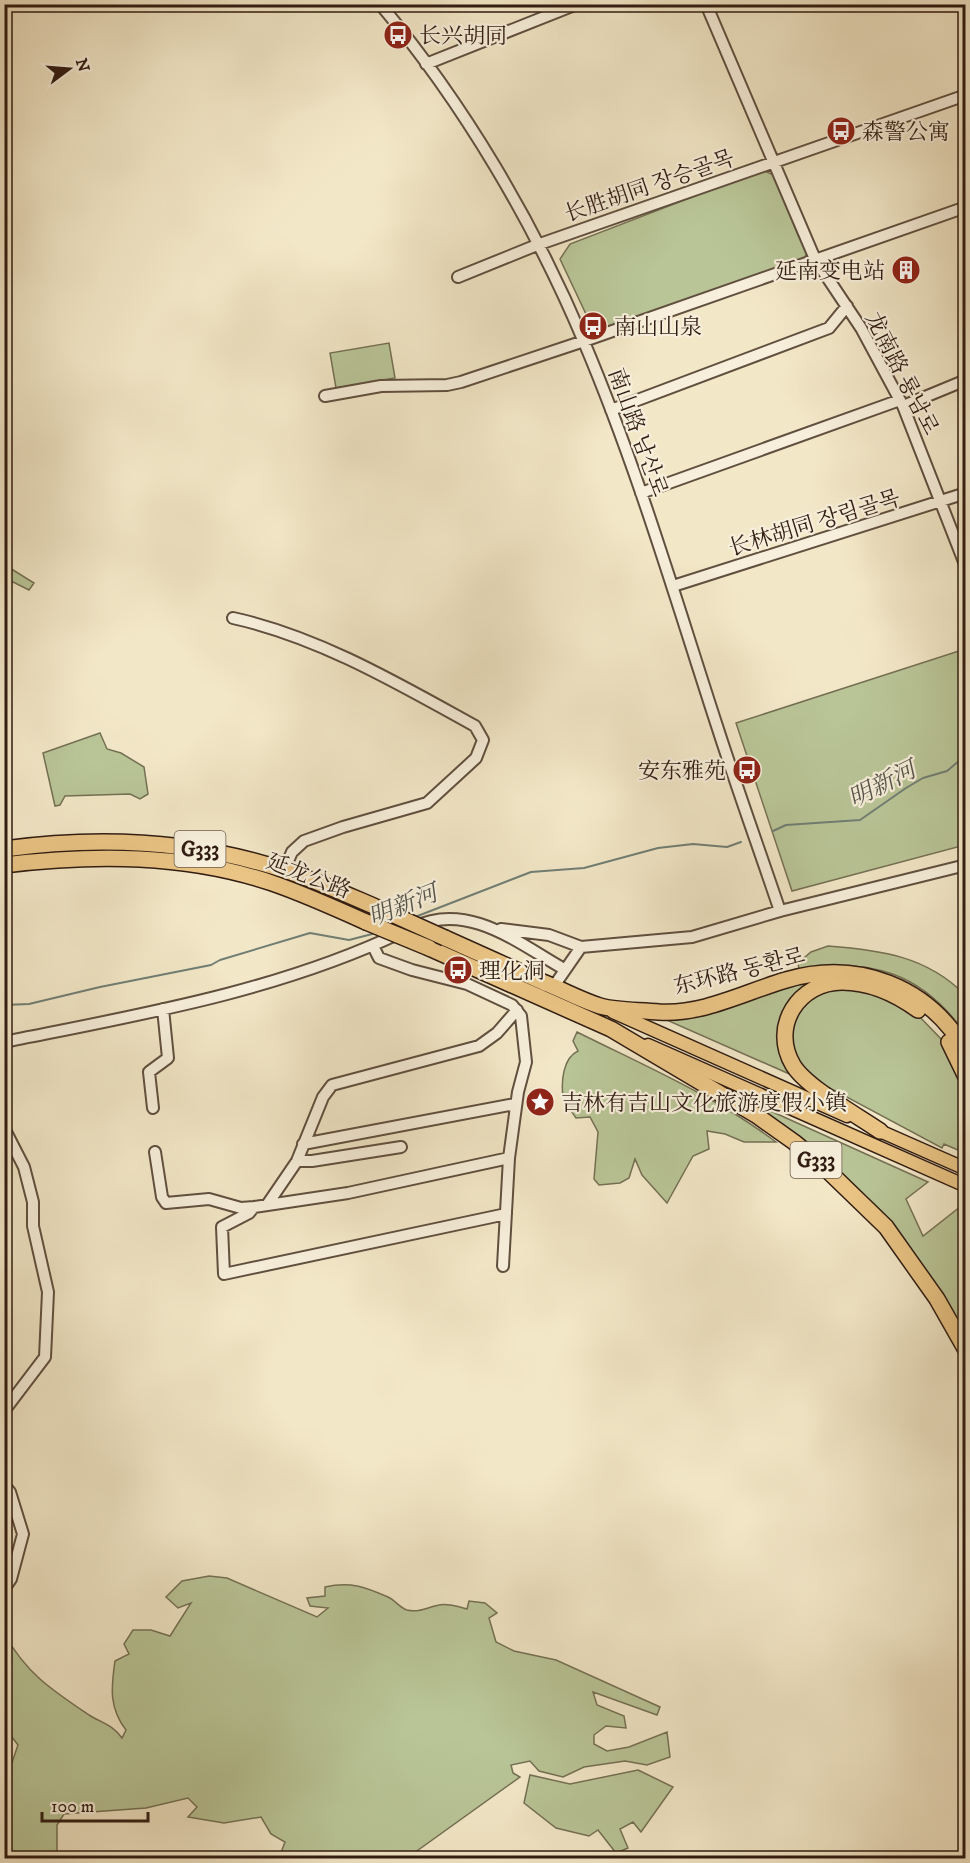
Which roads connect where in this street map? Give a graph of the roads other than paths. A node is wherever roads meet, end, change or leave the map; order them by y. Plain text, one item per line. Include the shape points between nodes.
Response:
1 (380, 4) edge
2 (577, 4) edge
3 (706, 4) edge
4 (426, 64) junction
5 (966, 95) edge
6 (774, 161) junction
7 (966, 207) edge
8 (537, 245) junction
9 (815, 260) junction
10 (458, 277) dead end
11 (847, 306) junction
12 (584, 341) junction
13 (966, 380) edge
14 (325, 396) dead end
15 (901, 403) junction
16 (611, 410) junction
17 (641, 493) junction
18 (966, 493) edge
19 (941, 501) junction
20 (966, 567) edge
21 (673, 586) junction
22 (233, 618) dead end
23 (4, 849) edge
24 (4, 865) edge
25 (966, 865) edge
26 (284, 870) junction
27 (780, 911) junction
28 (494, 928) junction
29 (373, 946) junction
30 (581, 947) junction
31 (474, 968) junction
32 (564, 969) junction
33 (467, 984) junction
34 (554, 986) junction
35 (601, 1006) junction
36 (163, 1009) junction
37 (517, 1010) junction
38 (611, 1029) junction
39 (4, 1042) edge
40 (966, 1051) edge
41 (966, 1077) edge
42 (515, 1104) junction
43 (153, 1108) dead end
44 (4, 1128) edge
45 (880, 1131) junction
46 (303, 1144) junction
47 (401, 1147) dead end
48 (155, 1152) dead end
49 (509, 1158) junction
50 (297, 1161) junction
51 (966, 1169) edge
52 (966, 1186) edge
53 (267, 1205) junction
54 (254, 1207) junction
55 (506, 1214) junction
56 (503, 1266) dead end
57 (966, 1350) edge
58 (4, 1411) edge
59 (4, 1485) edge
60 (4, 1589) edge

1 - 4 street, 南山路 남산로
2 - 4 street
3 - 6 street, 龙南路 룡남로
4 - 8 street, 南山路 남산로 via 491,162
5 - 6 street, 长胜胡同 장승골목
6 - 8 street, 长胜胡同 장승골목
6 - 9 street, 龙南路 룡남로
7 - 9 street
8 - 10 street, 长胜胡同 장승골목
8 - 12 street, 南山路 남산로
9 - 11 street, 龙南路 룡남로
9 - 12 street
11 - 15 street, 龙南路 룡남로
11 - 16 street via 828,328
12 - 14 street via 447,385 381,386
12 - 16 street, 南山路 남산로
13 - 15 street
15 - 17 street
15 - 19 street, 龙南路 룡남로
16 - 17 street, 南山路 남산로
17 - 21 street, 南山路 남산로
18 - 19 street, 长林胡同 장림골목
19 - 20 street, 龙南路 룡남로
19 - 21 street, 长林胡同 장림골목
21 - 27 street, 南山路 남산로
22 - 26 street via 326,649 475,726 483,740 476,758 427,803 304,841 292,852
23 - 26 highway, 延龙公路 / G333 via 62,842 156,843 200,849
24 - 31 highway, 延龙公路 / G333, bridge via 93,857 190,864 271,883
25 - 27 street
26 - 34 highway, 延龙公路 / G333, bridge
27 - 30 street via 692,937
28 - 29 street via 468,920 433,919
28 - 30 street via 549,935
28 - 32 street
29 - 33 street via 375,954 390,963
29 - 36 street via 258,986
30 - 32 street
31 - 33 street
31 - 38 highway, 延龙公路 / G333
32 - 34 street
33 - 37 street
34 - 35 highway, 延龙公路 / G333
35 - 40 highway, 东环路 동환로 / G333 via 679,1011 728,1000 807,974 862,974 908,990 945,1021
35 - 45 main road
36 - 39 street
36 - 43 street via 168,1058 149,1072
37 - 42 street via 526,1062
37 - 46 street via 479,1046 332,1085
38 - 52 main road
38 - 57 highway, G333 via 756,1115 823,1166 886,1227 937,1299
41 - 45 highway via 954,1048 940,1029 905,1000 853,982 815,987 797,1001 788,1015 784,1037 789,1057 800,1075
42 - 46 street
42 - 49 street
44 - 58 street via 24,1167 48,1292 45,1358
45 - 51 main road
46 - 50 street
47 - 50 street
48 - 54 street via 166,1203 208,1199 241,1208
49 - 53 street via 348,1193
49 - 55 street
50 - 53 street
53 - 54 street
54 - 55 street via 222,1227 224,1274
55 - 56 street
59 - 60 street via 10,1492 23,1534 11,1579

